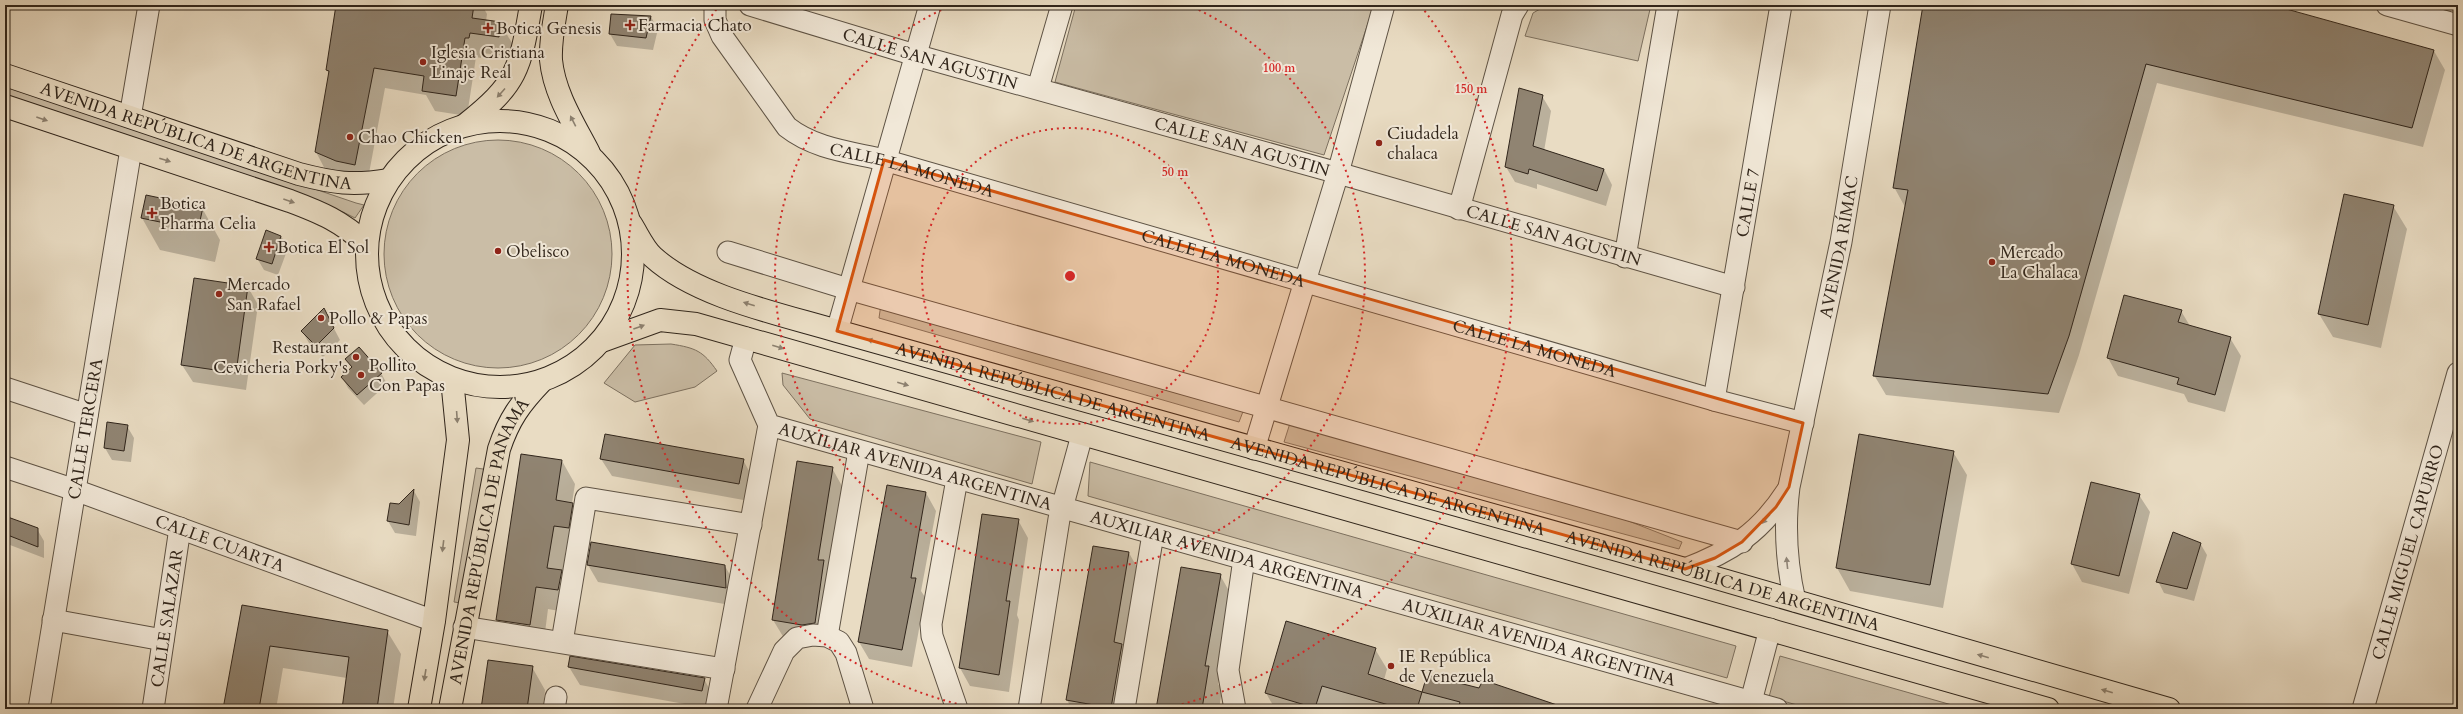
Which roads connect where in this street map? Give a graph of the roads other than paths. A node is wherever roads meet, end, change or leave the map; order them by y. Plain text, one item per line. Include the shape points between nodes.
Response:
1 (149, 5) edge
2 (531, 5) edge
3 (557, 5) edge
4 (715, 5) edge
5 (750, 5) edge
6 (930, 5) edge
7 (1062, 5) edge
8 (1384, 5) edge
9 (1518, 5) edge
10 (1668, 5) edge
11 (1781, 5) edge
12 (1880, 5) edge
13 (2387, 5) edge
14 (2458, 25) edge
15 (915, 55) junction
16 (5, 75) edge
17 (1038, 88) junction
18 (5, 106) edge
19 (130, 117) junction
20 (464, 126) junction
21 (131, 149) junction
22 (590, 155) junction
23 (884, 160) junction
24 (1338, 173) junction
25 (388, 180) junction
26 (1459, 209) junction
27 (631, 224) junction
28 (366, 244) junction
29 (728, 252) dead end
30 (1625, 257) junction
31 (1304, 282) junction
32 (1734, 287) junction
33 (848, 288) junction
34 (836, 331) junction
35 (746, 338) junction
36 (602, 341) junction
37 (2458, 373) edge
38 (452, 379) junction
39 (542, 381) junction
40 (5, 388) edge
41 (1714, 400) junction
42 (1266, 406) junction
43 (87, 415) junction
44 (1803, 423) junction
45 (769, 425) junction
46 (1082, 435) junction
47 (1254, 449) junction
48 (859, 450) junction
49 (5, 467) edge
50 (956, 479) junction
51 (1789, 487) junction
52 (75, 490) junction
53 (1062, 508) junction
54 (751, 525) junction
55 (180, 528) junction
56 (1153, 534) junction
57 (1742, 542) junction
58 (1244, 559) junction
59 (1685, 569) junction
60 (1795, 602) junction
61 (53, 620) junction
62 (434, 621) junction
63 (464, 627) junction
64 (1770, 629) junction
65 (827, 636) junction
66 (163, 640) junction
67 (562, 642) junction
68 (724, 668) junction
69 (769, 700) edge
70 (1750, 705) edge
71 (39, 709) edge
72 (153, 709) edge
73 (419, 709) edge
74 (450, 709) edge
75 (716, 709) edge
76 (757, 709) edge
77 (863, 709) edge
78 (958, 709) edge
79 (1029, 709) edge
80 (1124, 709) edge
81 (1235, 709) edge
82 (1777, 709) edge
83 (2048, 709) edge
84 (2169, 709) edge
85 (2363, 709) edge

1 - 19 street
2 -> 20 main road via 516,73 489,106
22 -> 3 main road via 560,95 554,76 551,60
4 - 23 street, CALLE LA MONEDA via 715,20 722,36 787,128 801,138 820,146
5 - 15 street, CALLE SAN AGUSTIN
6 - 15 street
7 - 17 street
8 - 24 street
9 - 26 street via 1512,15
10 - 30 street
11 - 32 street, CALLE 7
12 - 44 street, AVENIDA RÍMAC via 1841,242
13 - 14 street
15 - 17 street, CALLE SAN AGUSTIN
15 - 23 street
16 - 19 main road, AVENIDA REPÚBLICA DE ARGENTINA
17 - 24 street, CALLE SAN AGUSTIN
18 -> 21 main road, AVENIDA REPÚBLICA DE ARGENTINA
19 - 25 main road, AVENIDA REPÚBLICA DE ARGENTINA via 321,180 360,185
20 - 22 main road via 501,121 531,124 573,142
20 - 25 main road via 435,137 409,156
21 -> 28 main road, AVENIDA REPÚBLICA DE ARGENTINA via 326,215 348,227
21 - 43 street, CALLE TERCERA
22 - 27 main road via 608,176 622,199
23 - 31 street, CALLE LA MONEDA
23 - 33 street
24 - 26 street, CALLE SAN AGUSTIN
24 - 31 street
25 - 28 main road via 373,211
26 - 30 street, CALLE SAN AGUSTIN
34 -> 27 main road, AVENIDA REPÚBLICA DE ARGENTINA via 710,292 676,274 652,257
27 - 36 main road via 634,256 630,286 620,315
28 - 38 main road via 368,278 379,310 397,339 422,363
29 - 33 street
30 - 32 street, CALLE SAN AGUSTIN
31 - 41 street, CALLE LA MONEDA
31 - 42 street
32 - 41 street, CALLE 7
33 - 34 street
33 - 42 street
47 -> 34 main road, AVENIDA REPÚBLICA DE ARGENTINA
36 -> 35 main road, AVENIDA REPÚBLICA DE ARGENTINA via 660,320 696,324
35 - 45 street, AUXILIAR AVENIDA ARGENTINA via 740,360
35 -> 46 main road, AVENIDA REPÚBLICA DE ARGENTINA
36 - 39 main road via 585,358 565,372
37 - 85 street, CALLE MIGUEL CAPURRO
38 - 39 main road via 497,388
38 -> 62 main road, AVENIDA REPÚBLICA DE PANAMÁ via 458,440
39 - 63 main road, AVENIDA REPÚBLICA DE PANAMÁ via 511,417 499,449
40 - 43 street
41 - 44 street, CALLE LA MONEDA
42 - 47 street
42 - 57 street
43 - 52 street, CALLE TERCERA
44 - 51 street, AVENIDA RÍMAC
45 - 48 street, AUXILIAR AVENIDA ARGENTINA
45 - 54 street
46 - 53 street
46 - 64 main road, AVENIDA REPÚBLICA DE ARGENTINA
47 - 59 main road, AVENIDA REPÚBLICA DE ARGENTINA
48 - 50 street, AUXILIAR AVENIDA ARGENTINA
48 - 65 street
49 - 52 street, CALLE CUARTA
50 - 53 street, AUXILIAR AVENIDA ARGENTINA
50 - 78 street via 931,624 932,636
51 -> 57 street, AVENIDA RÍMAC via 1776,507
60 -> 51 street, AVENIDA RÍMAC via 1785,545
52 - 55 street, CALLE CUARTA
52 - 61 street, CALLE TERCERA
53 - 56 street, AUXILIAR AVENIDA ARGENTINA
53 - 79 street
54 - 67 street via 586,498
54 - 68 street
55 - 62 street, CALLE CUARTA
55 - 66 street, CALLE SALAZAR
56 - 58 street, AUXILIAR AVENIDA ARGENTINA
56 - 80 street
57 - 59 street, AVENIDA RÍMAC via 1715,558
58 - 70 street, AUXILIAR AVENIDA ARGENTINA
58 - 81 street via 1228,670
59 - 60 main road, AVENIDA REPÚBLICA DE ARGENTINA
84 -> 60 main road, AVENIDA REPÚBLICA DE ARGENTINA
61 - 66 street
61 - 71 street, CALLE TERCERA
62 -> 73 main road, AVENIDA REPÚBLICA DE PANAMÁ
63 - 67 street
63 - 74 main road, AVENIDA REPÚBLICA DE PANAMÁ
64 - 70 street
64 - 83 main road, AVENIDA REPÚBLICA DE ARGENTINA
65 - 69 street via 797,638 784,651 775,668
65 - 77 street via 839,642 846,653
66 - 72 street, CALLE SALAZAR
67 - 68 street
68 - 75 street
69 - 76 street
70 - 82 street, AUXILIAR AVENIDA ARGENTINA

